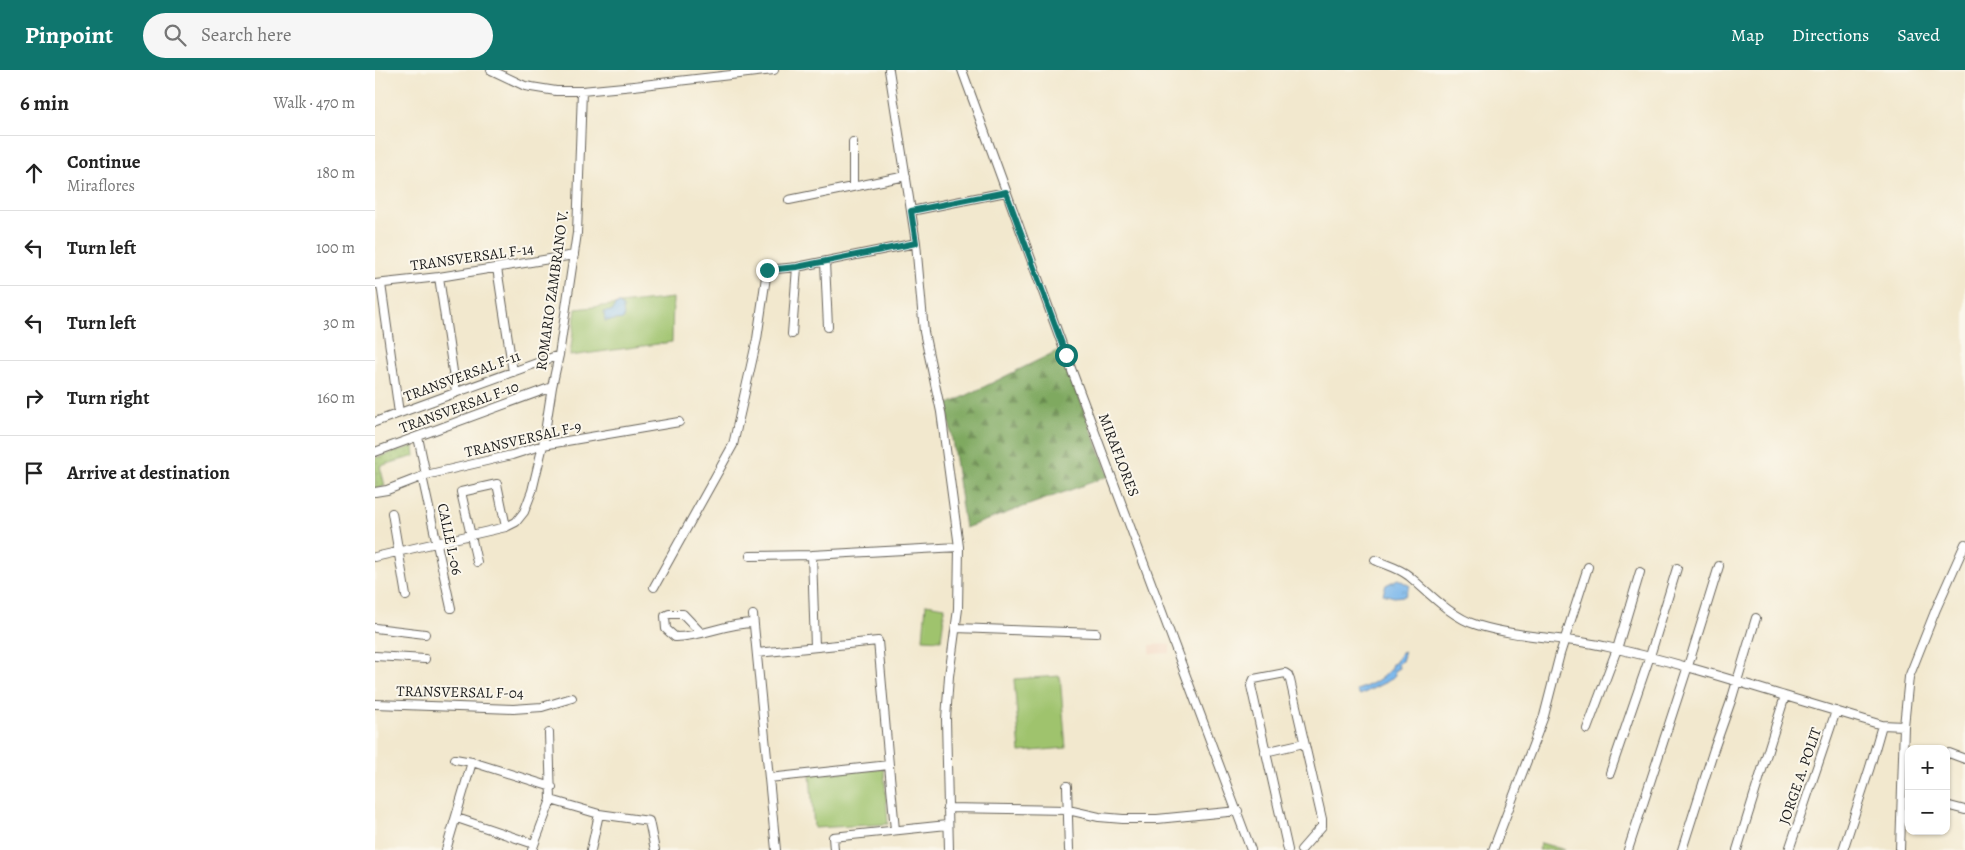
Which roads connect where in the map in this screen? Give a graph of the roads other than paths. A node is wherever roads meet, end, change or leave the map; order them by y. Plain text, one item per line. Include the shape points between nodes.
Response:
1 (491, 70) edge
2 (774, 70) edge
3 (889, 70) edge
4 (962, 70) edge
5 (582, 90) junction
6 (853, 142) dead end
7 (906, 176) junction
8 (853, 187) junction
9 (1006, 192) junction
10 (789, 200) dead end
11 (911, 211) junction
12 (916, 243) junction
13 (574, 255) junction
14 (825, 262) junction
15 (797, 267) junction
16 (497, 268) junction
17 (439, 277) junction
18 (378, 284) edge
19 (828, 327) dead end
20 (792, 334) dead end
21 (559, 355) junction
22 (513, 372) junction
23 (552, 387) junction
24 (456, 392) junction
25 (399, 413) junction
26 (375, 422) edge
27 (679, 422) dead end
28 (418, 437) junction
29 (543, 445) junction
30 (375, 452) edge
31 (424, 476) junction
32 (375, 492) edge
33 (392, 513) dead end
34 (506, 527) junction
35 (471, 536) junction
36 (436, 543) junction
37 (1965, 544) edge
38 (959, 547) junction
39 (397, 552) junction
40 (813, 555) junction
41 (750, 556) dead end
42 (375, 557) edge
43 (1375, 560) dead end
44 (477, 562) dead end
45 (1719, 566) dead end
46 (1588, 567) dead end
47 (1677, 568) dead end
48 (1640, 572) dead end
49 (654, 587) dead end
50 (406, 596) dead end
51 (451, 608) dead end
52 (1755, 618) dead end
53 (375, 628) edge
54 (956, 628) junction
55 (701, 633) junction
56 (1096, 633) dead end
57 (425, 634) dead end
58 (1565, 638) junction
59 (815, 647) junction
60 (1617, 649) junction
61 (757, 653) junction
62 (375, 656) edge
63 (1650, 656) junction
64 (425, 659) dead end
65 (1688, 666) junction
66 (1736, 681) junction
67 (1785, 696) junction
68 (572, 698) dead end
69 (375, 704) edge
70 (1836, 712) junction
71 (1882, 725) junction
72 (1904, 726) junction
73 (1587, 729) dead end
74 (549, 733) dead end
75 (1303, 743) junction
76 (1265, 752) junction
77 (1950, 753) edge
78 (455, 759) dead end
79 (1965, 759) edge
80 (472, 762) junction
81 (889, 765) junction
82 (1610, 773) dead end
83 (769, 778) junction
84 (1067, 786) dead end
85 (552, 787) junction
86 (551, 800) junction
87 (1950, 806) edge
88 (1905, 807) edge
89 (947, 808) junction
90 (1068, 810) junction
91 (1965, 810) edge
92 (1238, 811) junction
93 (599, 814) junction
94 (457, 818) junction
95 (947, 825) junction
96 (895, 830) junction
97 (533, 847) edge
98 (446, 850) edge
99 (591, 850) edge
100 (655, 850) edge
101 (776, 850) edge
102 (834, 850) edge
103 (949, 850) edge
104 (1069, 850) edge
105 (1251, 850) edge
106 (1288, 850) edge
107 (1301, 850) edge
108 (1493, 850) edge
109 (1628, 850) edge
110 (1682, 850) edge
111 (1737, 850) edge
112 (1789, 850) edge
113 (1843, 850) edge
114 (1900, 850) edge

1 - 5 street via 525,86 556,91
2 - 5 street
3 - 7 street
4 - 9 street, MIRAFLORES
5 - 13 street, ROMARIO ZAMBRANO V.
6 - 8 street
7 - 8 street
7 - 11 street
8 - 10 street
9 - 11 street
9 - 92 street, MIRAFLORES
11 - 12 street
12 - 14 street
12 - 38 street via 924,332 941,412
13 - 16 street, TRANSVERSAL F-14
13 - 21 street, ROMARIO ZAMBRANO V.
14 - 15 street
14 - 19 street
15 - 20 street
15 - 49 street via 767,270 757,339 733,445
16 - 17 street, TRANSVERSAL F-14
16 - 22 street
17 - 18 street, TRANSVERSAL F-14
17 - 24 street
18 - 25 street
21 - 22 street, TRANSVERSAL F-11
21 - 23 street, ROMARIO ZAMBRANO V.
22 - 24 street, TRANSVERSAL F-11
23 - 28 street, TRANSVERSAL F-10
23 - 29 street, ROMARIO ZAMBRANO V.
24 - 25 street, TRANSVERSAL F-11
25 - 26 street, TRANSVERSAL F-11
27 - 29 street, TRANSVERSAL F-9
28 - 30 street, TRANSVERSAL F-10
28 - 31 street, CALLE L-06
29 - 31 street, TRANSVERSAL F-9
29 - 34 street, ROMARIO ZAMBRANO V. via 524,512 516,522
31 - 32 street, TRANSVERSAL F-9
31 - 36 street, CALLE L-06
33 - 39 street
34 - 35 street
34 - 35 street via 497,484 463,490 460,494
35 - 36 street
35 - 44 street
36 - 39 street
36 - 51 street, CALLE L-06
37 - 72 street via 1909,678
38 - 40 street
38 - 54 street
39 - 42 street
39 - 50 street
40 - 41 street
40 - 59 street
43 - 58 street via 1398,569 1475,624 1515,633
45 - 65 street
46 - 58 street
47 - 63 street
48 - 60 street
52 - 66 street
53 - 57 street
54 - 56 street
54 - 89 street via 947,696
55 - 55 street via 675,637 666,629 665,616 683,614
55 - 61 street via 753,619
58 - 60 street
58 - 108 street via 1544,716
59 - 61 street
59 - 81 street via 878,641
60 - 63 street
60 - 73 street
61 - 83 street
62 - 64 street
63 - 65 street
63 - 82 street
65 - 66 street
65 - 109 street
66 - 67 street
66 - 110 street
67 - 70 street
67 - 111 street
68 - 69 street, TRANSVERSAL F-04 via 542,707 513,709
70 - 71 street
70 - 112 street, JORGE A. POLIT
71 - 72 street
71 - 113 street
72 - 88 street
74 - 85 street
75 - 76 street
75 - 76 street via 1288,675 1254,679 1251,686
75 - 107 street via 1322,826
76 - 106 street
77 - 79 street
78 - 80 street
80 - 85 street
80 - 94 street
81 - 83 street
81 - 96 street
83 - 101 street
84 - 90 street
85 - 86 street
86 - 93 street
86 - 97 street
87 - 91 street
88 - 114 street
89 - 90 street
89 - 95 street
90 - 92 street via 1099,817 1131,819
90 - 104 street
92 - 105 street, MIRAFLORES
93 - 99 street
93 - 100 street via 649,821
94 - 97 street
94 - 98 street
95 - 96 street
95 - 103 street
96 - 102 street via 833,837

